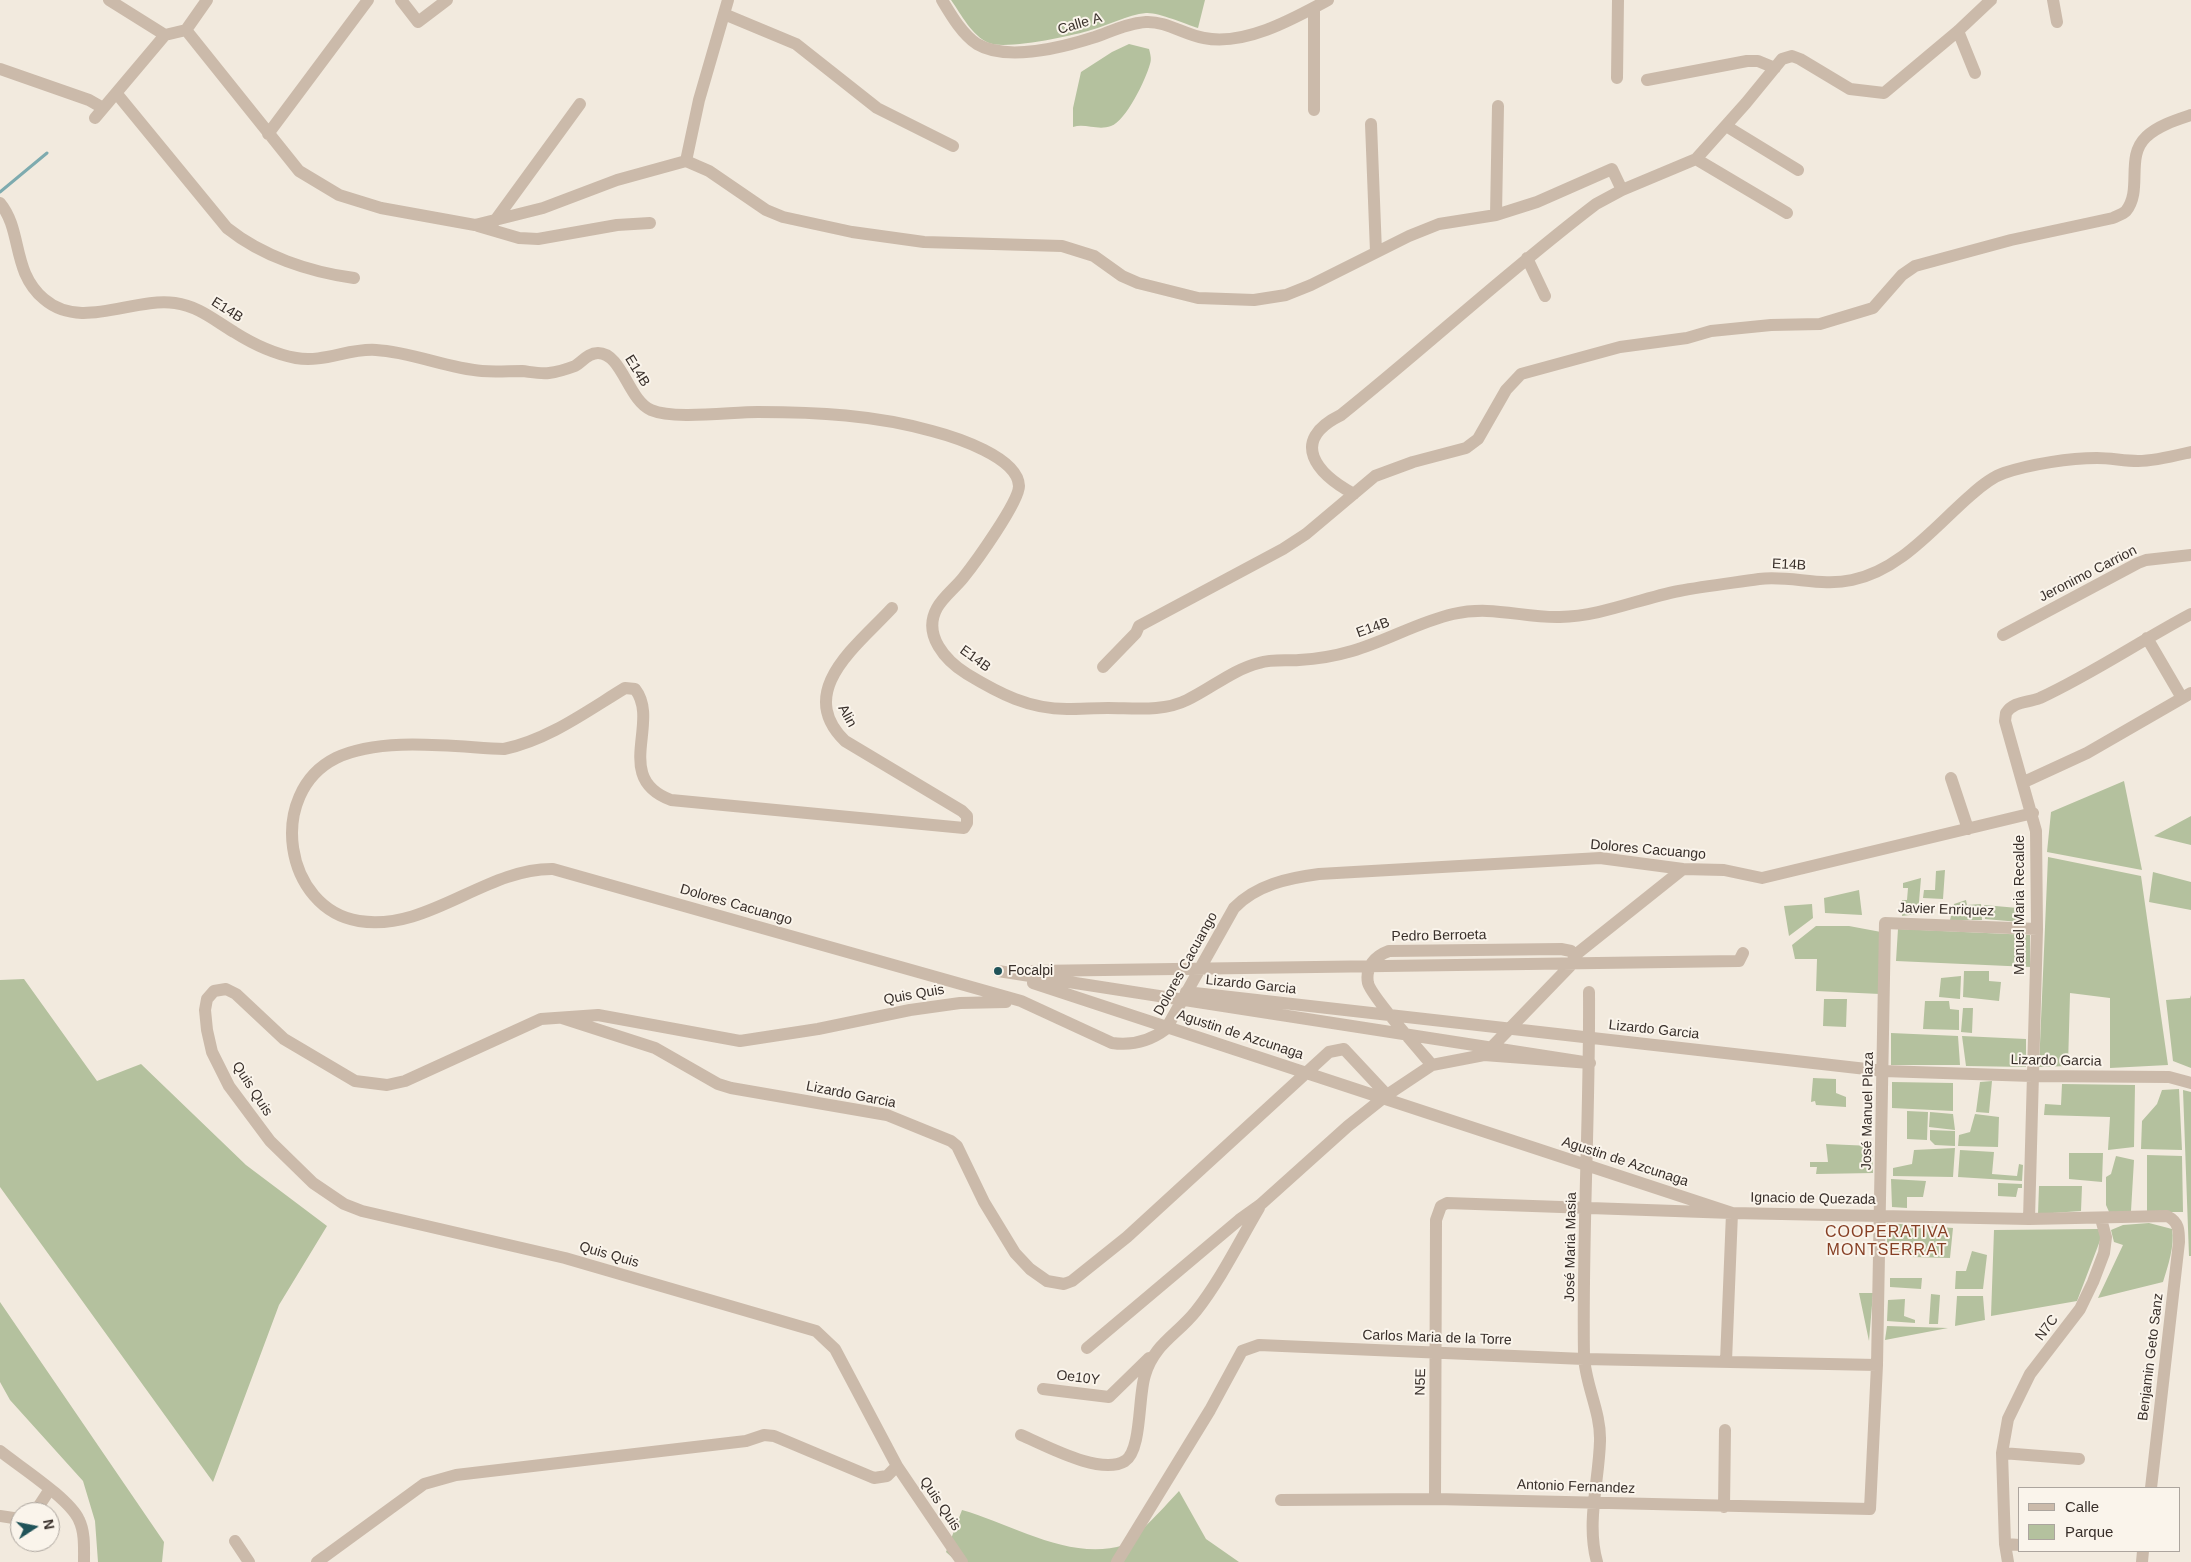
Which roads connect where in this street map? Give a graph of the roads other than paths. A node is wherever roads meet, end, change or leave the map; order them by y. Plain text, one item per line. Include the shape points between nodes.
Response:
1 (109, 0) edge
2 (207, 0) edge
3 (368, 0) edge
4 (401, 0) edge
5 (447, 0) edge
6 (728, 0) edge
7 (942, 0) edge
8 (1328, 0) edge
9 (1618, 0) edge
10 (1991, 0) edge
11 (2054, 0) edge
12 (1314, 8) junction
13 (724, 14) junction
14 (2057, 22) dead end
15 (186, 30) junction
16 (1958, 31) junction
17 (165, 36) junction
18 (1775, 68) junction
19 (0, 69) edge
20 (1975, 73) dead end
21 (1617, 78) dead end
22 (1647, 80) dead end
23 (117, 94) junction
24 (580, 104) dead end
25 (1498, 106) dead end
26 (103, 108) junction
27 (1314, 110) dead end
28 (2191, 115) edge
29 (95, 118) dead end
30 (1371, 124) dead end
31 (1726, 126) junction
32 (268, 134) junction
33 (953, 146) dead end
34 (1696, 159) junction
35 (686, 161) junction
36 (1798, 170) dead end
37 (1622, 190) junction
38 (0, 204) edge
39 (1787, 213) dead end
40 (1496, 215) junction
41 (494, 222) junction
42 (650, 223) dead end
43 (475, 225) junction
44 (1376, 252) junction
45 (1527, 258) junction
46 (354, 278) dead end
47 (1545, 296) dead end
48 (2191, 452) edge
49 (1354, 494) junction
50 (2191, 555) edge
51 (892, 608) dead end
52 (2191, 614) edge
53 (2003, 635) dead end
54 (2147, 638) junction
55 (1103, 667) dead end
56 (2186, 696) edge
57 (1951, 778) dead end
58 (2024, 782) junction
59 (2033, 813) junction
60 (967, 823) joint
61 (1968, 829) junction
62 (1683, 869) junction
63 (1885, 923) joint
64 (2037, 929) junction
65 (1743, 953) dead end
66 (1573, 959) junction
67 (1370, 966) junction
68 (1200, 968) junction
69 (998, 971) junction
70 (1589, 992) dead end
71 (1185, 996) junction
72 (1021, 1001) junction
73 (1391, 1015) junction
74 (557, 1017) junction
75 (1167, 1027) junction
76 (1510, 1029) junction
77 (1407, 1035) junction
78 (1589, 1038) junction
79 (1488, 1051) junction
80 (1590, 1063) junction
81 (1432, 1065) junction
82 (1884, 1071) junction
83 (1307, 1073) junction
84 (2032, 1076) junction
85 (2191, 1082) edge
86 (1385, 1096) junction
87 (1588, 1165) junction
88 (1260, 1205) junction
89 (1441, 1206) joint
90 (1587, 1209) junction
91 (1732, 1213) junction
92 (1881, 1215) junction
93 (2029, 1219) junction
94 (2101, 1219) junction
95 (2179, 1229) joint
96 (1087, 1348) dead end
97 (1437, 1353) junction
98 (1152, 1354) junction
99 (1584, 1359) junction
100 (1726, 1361) junction
101 (1877, 1365) junction
102 (1043, 1390) dead end
103 (1725, 1430) dead end
104 (1021, 1435) dead end
105 (0, 1451) edge
106 (2002, 1452) junction
107 (2079, 1459) dead end
108 (897, 1466) junction
109 (2151, 1487) edge
110 (50, 1490) junction
111 (1435, 1498) junction
112 (1281, 1500) dead end
113 (42, 1502) edge
114 (1594, 1502) junction
115 (1724, 1507) junction
116 (1870, 1509) joint
117 (235, 1541) dead end
118 (2004, 1544) junction
119 (2018, 1545) edge
120 (84, 1562) edge
121 (249, 1562) edge
122 (317, 1562) edge
123 (962, 1562) edge
124 (1117, 1562) edge
125 (1597, 1562) edge
126 (2008, 1562) edge

1 - 17 street
2 - 15 street
3 - 32 street
4 - 5 street via 418,22
6 - 13 street
7 - 12 street, Calle A via 968,37 991,50 1005,53 1048,48 1147,22 1204,38 1228,41 1245,38
8 - 12 street, Calle A
9 - 21 street
10 - 16 street
11 - 14 street
12 - 27 street
13 - 33 street via 796,44 877,108
13 - 35 street via 699,100
15 - 17 street
15 - 32 street
16 - 18 street via 1884,93 1850,89 1792,56 1782,59
16 - 20 street
17 - 23 street
18 - 22 street via 1758,61 1747,61
18 - 31 street
19 - 26 street via 89,100
23 - 26 street
23 - 46 street via 237,236 320,273
24 - 41 street
25 - 40 street
26 - 29 street
28 - 49 street via 2146,136 2135,156 2132,200 2126,212 1915,266 1902,275 1873,308 1820,324 1771,324 1711,332 1620,348 1520,374 1506,390 1478,439 1466,448 1392,469 1375,476
30 - 44 street
31 - 34 street
31 - 36 street
32 - 43 street via 299,170 340,195 381,208
34 - 37 street
34 - 39 street
35 - 41 street via 617,180 543,208
35 - 44 street via 783,217 852,232 924,242 1062,246 1094,256 1138,283 1198,298 1254,300 1286,295
37 - 40 street via 1612,170
37 - 45 street via 1596,204
38 - 48 street, E14B via 10,217 17,252 27,277 43,298 70,313 162,302 181,303 204,311 259,346 307,360 368,349 480,371 550,373 600,353 608,355 636,399 651,410 672,414 757,412 860,416 931,430 971,444 1002,461 1014,472 1019,486 1014,503 964,576 934,611 932,626 938,647 953,665 1017,702 1044,707 1168,707 1238,670 1266,660 1297,660 1348,653 1430,620 1477,610 1564,617 1600,613 1676,592 1766,578 1841,583 1866,577 1887,567 1915,547 1935,525 1983,484 2001,473 2068,459 2139,461
40 - 44 street via 1439,224
41 - 43 street
42 - 43 street via 617,225 538,239 519,238
45 - 47 street
45 - 49 street via 1428,345 1341,415 1326,423 1314,437 1312,452 1317,466 1333,483
49 - 55 street via 1283,549 1139,626
50 - 53 street, Jeronimo Carrion via 2138,563
51 - 60 street, Alin via 837,668 826,691 825,711 845,741 962,811 967,816
52 - 54 street
54 - 56 street
54 - 58 street, Manuel Maria Recalde via 2037,699 2009,708 2005,722
56 - 58 street via 2088,753
57 - 61 street
58 - 59 street, Manuel Maria Recalde
59 - 61 street, Dolores Cacuango
59 - 64 street, Manuel Maria Recalde
60 - 72 street, Dolores Cacuango via 958,829 671,800 657,795 649,788 641,766 642,702 635,689 625,688 521,746 504,749 386,745 360,749 334,759 312,777 298,797 291,824 294,859 304,881 338,915 358,921 386,923 410,917 521,871 553,869
61 - 62 street, Dolores Cacuango via 1762,878 1724,870
62 - 66 street
62 - 68 street, Dolores Cacuango via 1600,858 1300,876 1274,882 1239,902
63 - 64 street, Javier Enriquez
63 - 82 street, José Manuel Plaza
64 - 84 street, Manuel Maria Recalde
65 - 66 street via 1739,961
66 - 67 street, Pedro Berroeta via 1571,951 1561,948 1389,951 1375,958
66 - 76 street
67 - 68 street
67 - 73 street via 1368,983 1371,991
68 - 69 street
68 - 71 street, Dolores Cacuango
69 - 71 street, Lizardo Garcia
69 - 75 street, Agustin de Azcunaga
70 - 78 street, José Maria Masia
71 - 73 street, Lizardo Garcia
71 - 75 street, Dolores Cacuango
71 - 77 street, Lizardo Garcia
72 - 74 street, Quis Quis via 951,1004 740,1040 598,1015
72 - 75 street, Dolores Cacuango via 1112,1043 1143,1041
73 - 76 street, Lizardo Garcia
73 - 77 street
74 - 83 street, Lizardo Garcia via 655,1048 718,1084 887,1115 951,1141 957,1146 984,1202 1015,1253 1035,1272 1054,1283 1072,1281 1127,1237
74 - 108 street, Quis Quis via 541,1019 405,1081 387,1085 355,1081 284,1039 236,994 226,989 214,991 207,999 205,1010 212,1052 229,1086 270,1142 344,1204 362,1211 565,1258 816,1331 835,1349
75 - 83 street, Agustin de Azcunaga
76 - 78 street, Lizardo Garcia
76 - 79 street
77 - 79 street, Lizardo Garcia
77 - 81 street
78 - 80 street, José Maria Masia
78 - 82 street, Lizardo Garcia
79 - 80 street, Lizardo Garcia
79 - 81 street, Lizardo Garcia
80 - 87 street, José Maria Masia
81 - 86 street, Lizardo Garcia
82 - 84 street, Lizardo Garcia
82 - 92 street, José Manuel Plaza
83 - 86 street, Agustin de Azcunaga
83 - 86 street, Lizardo Garcia via 1329,1052 1344,1049
84 - 85 street, Lizardo Garcia via 2169,1077
84 - 93 street, Manuel Maria Recalde
86 - 87 street, Agustin de Azcunaga
86 - 88 street, Lizardo Garcia
87 - 90 street, José Maria Masia
87 - 91 street, Agustin de Azcunaga
88 - 96 street, Lizardo Garcia
88 - 98 street via 1222,1273 1195,1312
89 - 90 street, Ignacio de Quezada via 1447,1203
89 - 97 street, N5E via 1436,1220
90 - 91 street, Ignacio de Quezada
90 - 99 street, José Maria Masia
91 - 92 street, Ignacio de Quezada
91 - 100 street
92 - 93 street, Ignacio de Quezada
92 - 101 street, José Manuel Plaza
93 - 94 street, Ignacio de Quezada
94 - 95 street, Ignacio de Quezada via 2167,1216 2175,1220
94 - 106 street, N7C via 2106,1237 2104,1253 2093,1282 2080,1309 2030,1374 2008,1419
95 - 109 street, Benjamin Geto Sanz
97 - 99 street, Carlos Maria de la Torre
97 - 111 street, N5E
97 - 124 street, Carlos Maria de la Torre via 1259,1346 1242,1351 1210,1410
98 - 102 street, Oe10Y via 1109,1397
98 - 104 street via 1144,1375 1138,1437 1126,1461 1111,1466 1072,1458
99 - 100 street, Carlos Maria de la Torre
99 - 114 street, José Maria Masia via 1600,1440
100 - 101 street, Carlos Maria de la Torre
101 - 116 street, José Manuel Plaza
103 - 115 street
105 - 110 street
106 - 107 street
106 - 118 street, N7C
108 - 122 street via 887,1476 874,1478 785,1440 764,1435 746,1441 456,1474 424,1484
108 - 123 street, Quis Quis
110 - 113 street
110 - 120 street via 71,1507 79,1520
111 - 112 street, Antonio Fernandez
111 - 114 street, Antonio Fernandez
114 - 115 street, Antonio Fernandez
114 - 125 street, José Maria Masia via 1592,1526
115 - 116 street, Antonio Fernandez
117 - 121 street
118 - 119 street
118 - 126 street, N7C

